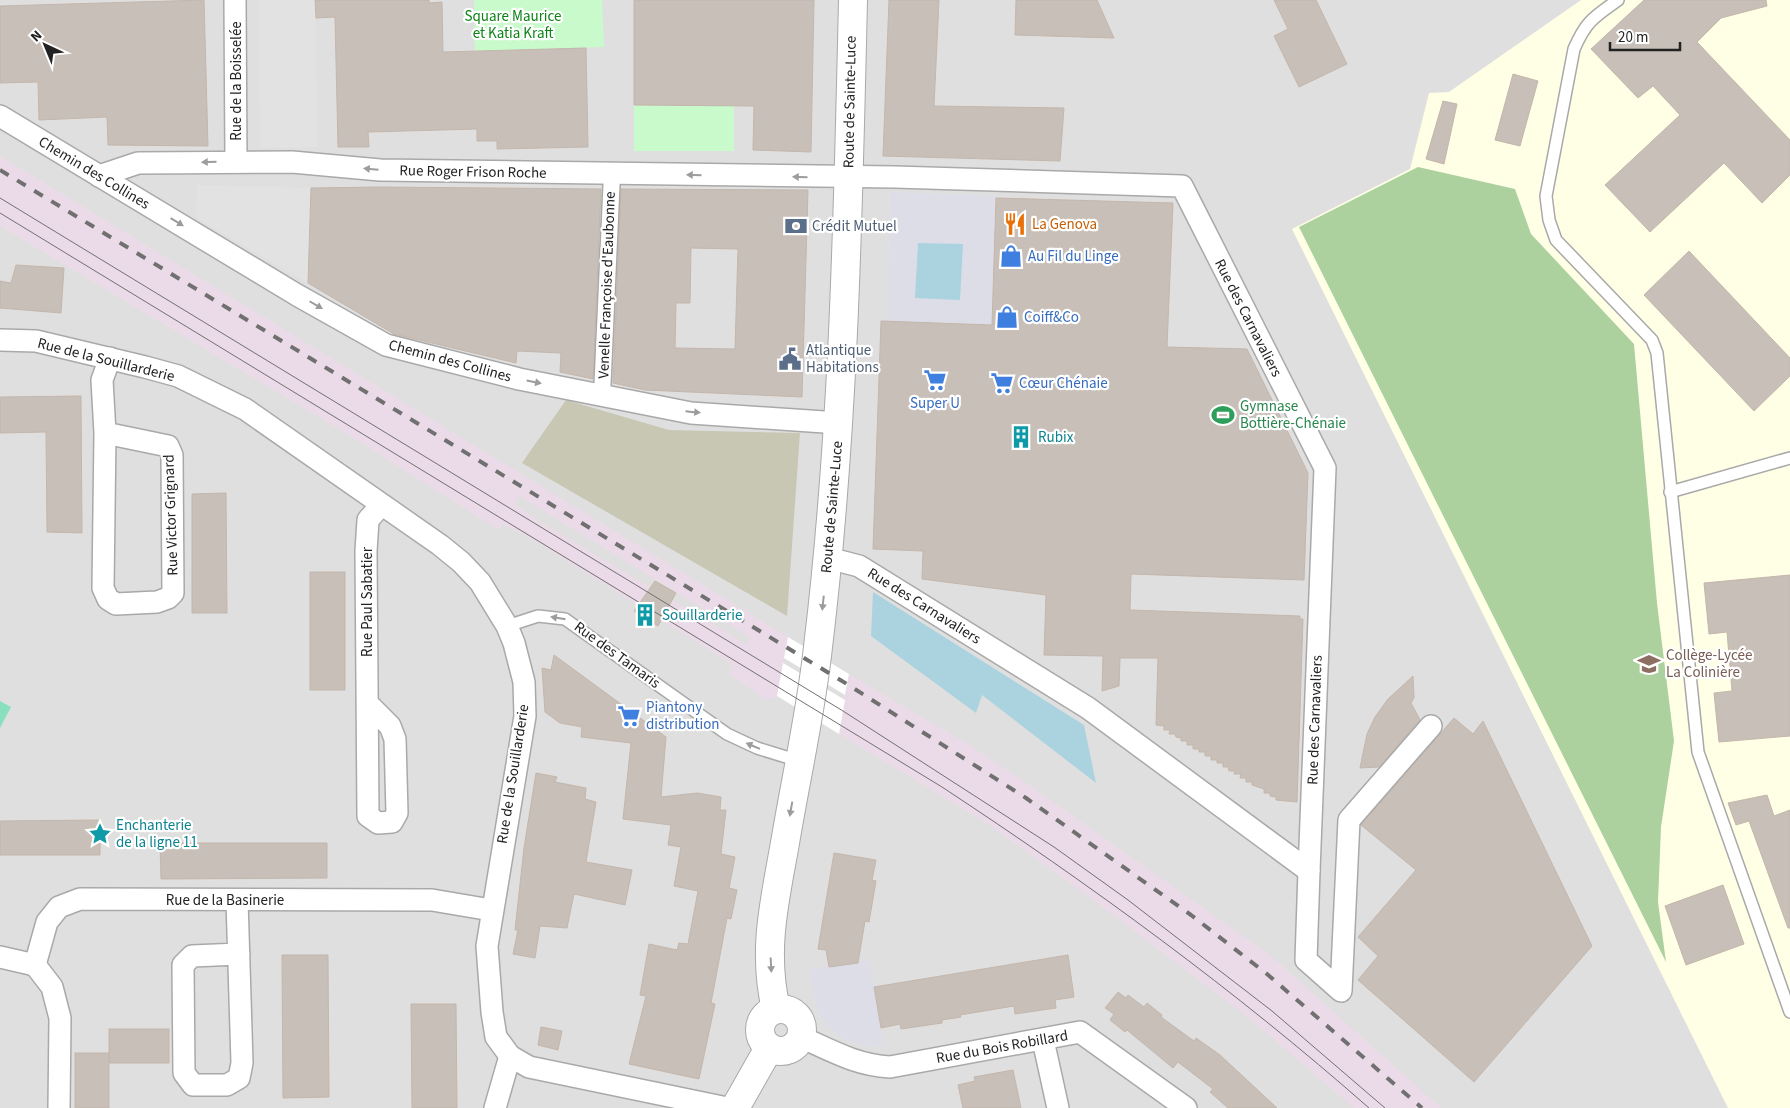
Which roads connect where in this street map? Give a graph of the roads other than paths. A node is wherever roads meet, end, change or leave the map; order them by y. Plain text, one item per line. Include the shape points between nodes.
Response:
1 (235, 0) edge
2 (853, 0) edge
3 (1618, 0) edge
4 (0, 116) edge
5 (236, 162) junction
6 (612, 174) junction
7 (100, 176) junction
8 (849, 178) junction
9 (0, 340) edge
10 (110, 358) junction
11 (602, 395) junction
12 (839, 422) junction
13 (105, 433) junction
14 (1790, 458) edge
15 (1670, 492) junction
16 (381, 505) junction
17 (828, 558) junction
18 (507, 626) junction
19 (368, 704) junction
20 (1431, 726) dead end
21 (799, 761) junction
22 (1309, 871) junction
23 (238, 900) junction
24 (491, 910) junction
25 (239, 954) junction
26 (0, 957) edge
27 (35, 965) junction
28 (776, 1009) junction
29 (1790, 1012) edge
30 (801, 1037) junction
31 (1043, 1040) junction
32 (770, 1048) junction
33 (510, 1056) junction
34 (59, 1108) edge
35 (495, 1108) edge
36 (727, 1108) edge
37 (734, 1108) edge
38 (1058, 1108) edge
39 (1186, 1108) edge

1 - 5 street, Rue de la Boisselée
2 - 8 street, Route de Sainte-Luce
3 - 15 lane via 1582,29 1574,50 1546,196 1556,240 1652,340 1657,353
4 - 7 street, Chemin des Collines
6 -> 5 street, Rue Roger Frison Roche via 380,170 292,162
5 -> 7 street, Rue Roger Frison Roche via 138,163
8 -> 6 street, Rue Roger Frison Roche
6 - 11 street, Venelle Françoise d'Eaubonne
7 -> 11 street, Chemin des Collines via 386,345 519,379
8 - 12 street, Route de Sainte-Luce
8 - 22 street, Rue des Carnavaliers via 1182,186 1326,468
9 - 10 street, Rue de la Souillarderie via 36,341
10 - 13 street, Rue Victor Grignard via 102,380
10 - 16 street, Rue de la Souillarderie via 178,376 245,409
11 -> 12 street, Chemin des Collines via 690,413
12 - 17 street, Route de Sainte-Luce
13 - 13 street, Rue Victor Grignard via 103,588 108,599 116,604 157,602 173,593 172,455 168,446
14 - 15 lane
15 - 29 lane via 1698,752
16 - 18 street, Rue de la Souillarderie via 461,562 488,593
16 - 19 street, Rue Paul Sabatier via 368,520
17 -> 21 street, Route de Sainte-Luce via 812,692
17 - 22 street, Rue des Carnavaliers via 859,566 1088,708
21 -> 18 lane, Rue des Tamaris via 757,748 727,734 565,618 538,616
18 - 24 street, Rue de la Souillarderie via 524,682 525,716
19 - 19 street, Rue Paul Sabatier via 368,816 378,823 392,822 397,813 395,740 390,726
20 - 22 street, Rue des Carnavaliers via 1349,820 1341,991 1306,960
21 -> 28 street, Route de Sainte-Luce via 769,934
23 - 24 street, Rue de la Basinerie via 432,900
23 - 25 street
23 - 27 street, Rue de la Basinerie via 80,899 59,907 47,922
24 - 33 street, Rue de la Souillarderie via 486,946 492,1012 496,1037
25 - 25 street via 192,956 183,965 184,1073 193,1085 227,1085 238,1078 242,1063
26 - 27 street
27 - 34 street via 52,987 60,1018
28 - 30 street via 795,1013 802,1024
28 - 32 street via 764,1016 759,1029
30 - 31 street, Rue du Bois Robillard via 850,1060 868,1066 890,1067
30 - 32 street via 788,1050
31 - 38 street
31 - 39 street, Rue du Bois Robillard via 1080,1032
32 - 37 street
33 - 35 street
33 - 36 street, Rue de la Souillarderie via 544,1071

